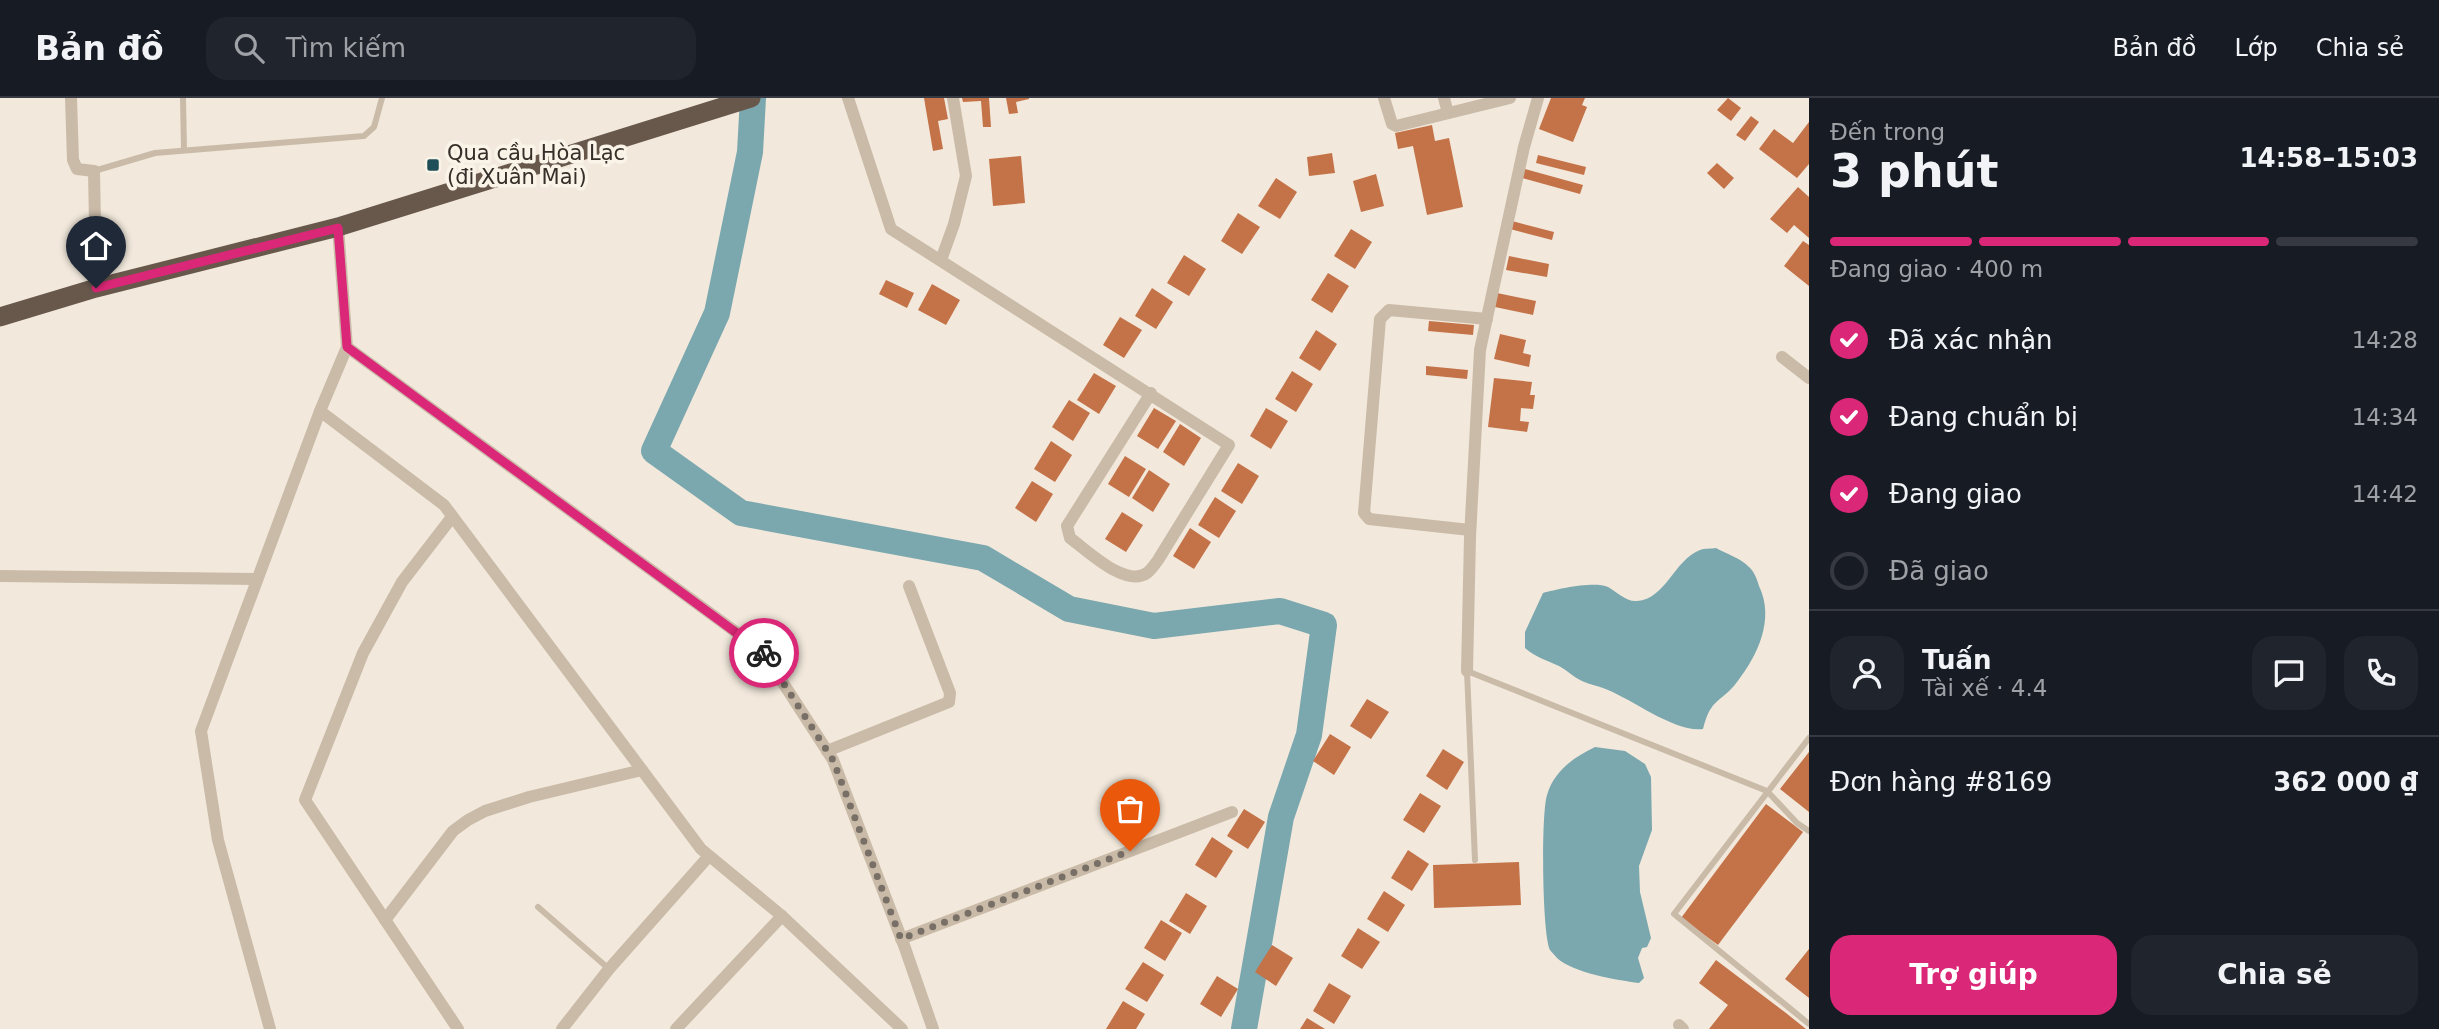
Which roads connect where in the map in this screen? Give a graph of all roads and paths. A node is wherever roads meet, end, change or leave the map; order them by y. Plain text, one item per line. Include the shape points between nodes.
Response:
1 (71, 98) edge
2 (183, 98) edge
3 (382, 98) edge
4 (751, 98) edge
5 (848, 98) edge
6 (953, 98) edge
7 (1384, 98) edge
8 (1444, 98) edge
9 (1510, 98) edge
10 (1538, 98) edge
11 (1448, 113) junction
12 (184, 150) junction
13 (94, 172) junction
14 (338, 228) junction
15 (942, 260) junction
16 (96, 288) junction
17 (0, 317) edge
18 (1487, 319) junction
19 (347, 347) junction
20 (1782, 358) dead end
21 (1809, 378) edge
22 (1151, 393) junction
23 (320, 411) junction
24 (452, 517) junction
25 (1470, 530) junction
26 (0, 576) edge
27 (257, 579) junction
28 (909, 586) dead end
29 (1466, 671) junction
30 (1809, 738) edge
31 (827, 751) junction
32 (642, 770) junction
33 (1767, 791) junction
34 (1232, 812) dead end
35 (1809, 831) edge
36 (709, 856) junction
37 (1475, 860) dead end
38 (538, 906) dead end
39 (782, 916) junction
40 (385, 920) junction
41 (901, 939) junction
42 (609, 969) junction
43 (1809, 1024) edge
44 (270, 1029) edge
45 (457, 1029) edge
46 (562, 1029) edge
47 (676, 1029) edge
48 (902, 1029) edge
49 (933, 1029) edge

1 - 13 street via 75,166
2 - 12 lane
3 - 12 lane via 374,127 364,136
4 - 14 highway
5 - 15 street via 891,229
6 - 15 street via 966,176
7 - 11 street via 1396,126
8 - 11 street
9 - 11 street
10 - 18 street
12 - 13 lane via 155,153
13 - 16 street
14 - 16 highway
14 - 19 street
15 - 22 street
16 - 17 highway
18 - 25 street via 1480,350
18 - 25 street via 1389,310 1380,319 1365,499 1364,513 1369,519
19 - 23 street
19 - 31 street via 763,652
20 - 21 street
22 - 22 street via 1229,445 1158,560 1147,573 1135,577 1121,575 1070,537 1067,526
23 - 24 street via 444,505
23 - 27 street
24 - 32 street
24 - 40 street via 402,582 363,653 305,800
25 - 29 street
26 - 27 street
27 - 44 street via 201,731 218,840
28 - 31 street via 950,693 949,702
29 - 33 lane
29 - 37 lane
30 - 33 lane
31 - 41 street
32 - 36 street
32 - 40 street via 529,797 468,820 453,831
33 - 35 lane
33 - 43 lane via 1674,914
34 - 41 street
36 - 39 street
36 - 42 street
38 - 42 lane
39 - 47 street
39 - 48 street
40 - 45 street
41 - 49 street
42 - 46 street

